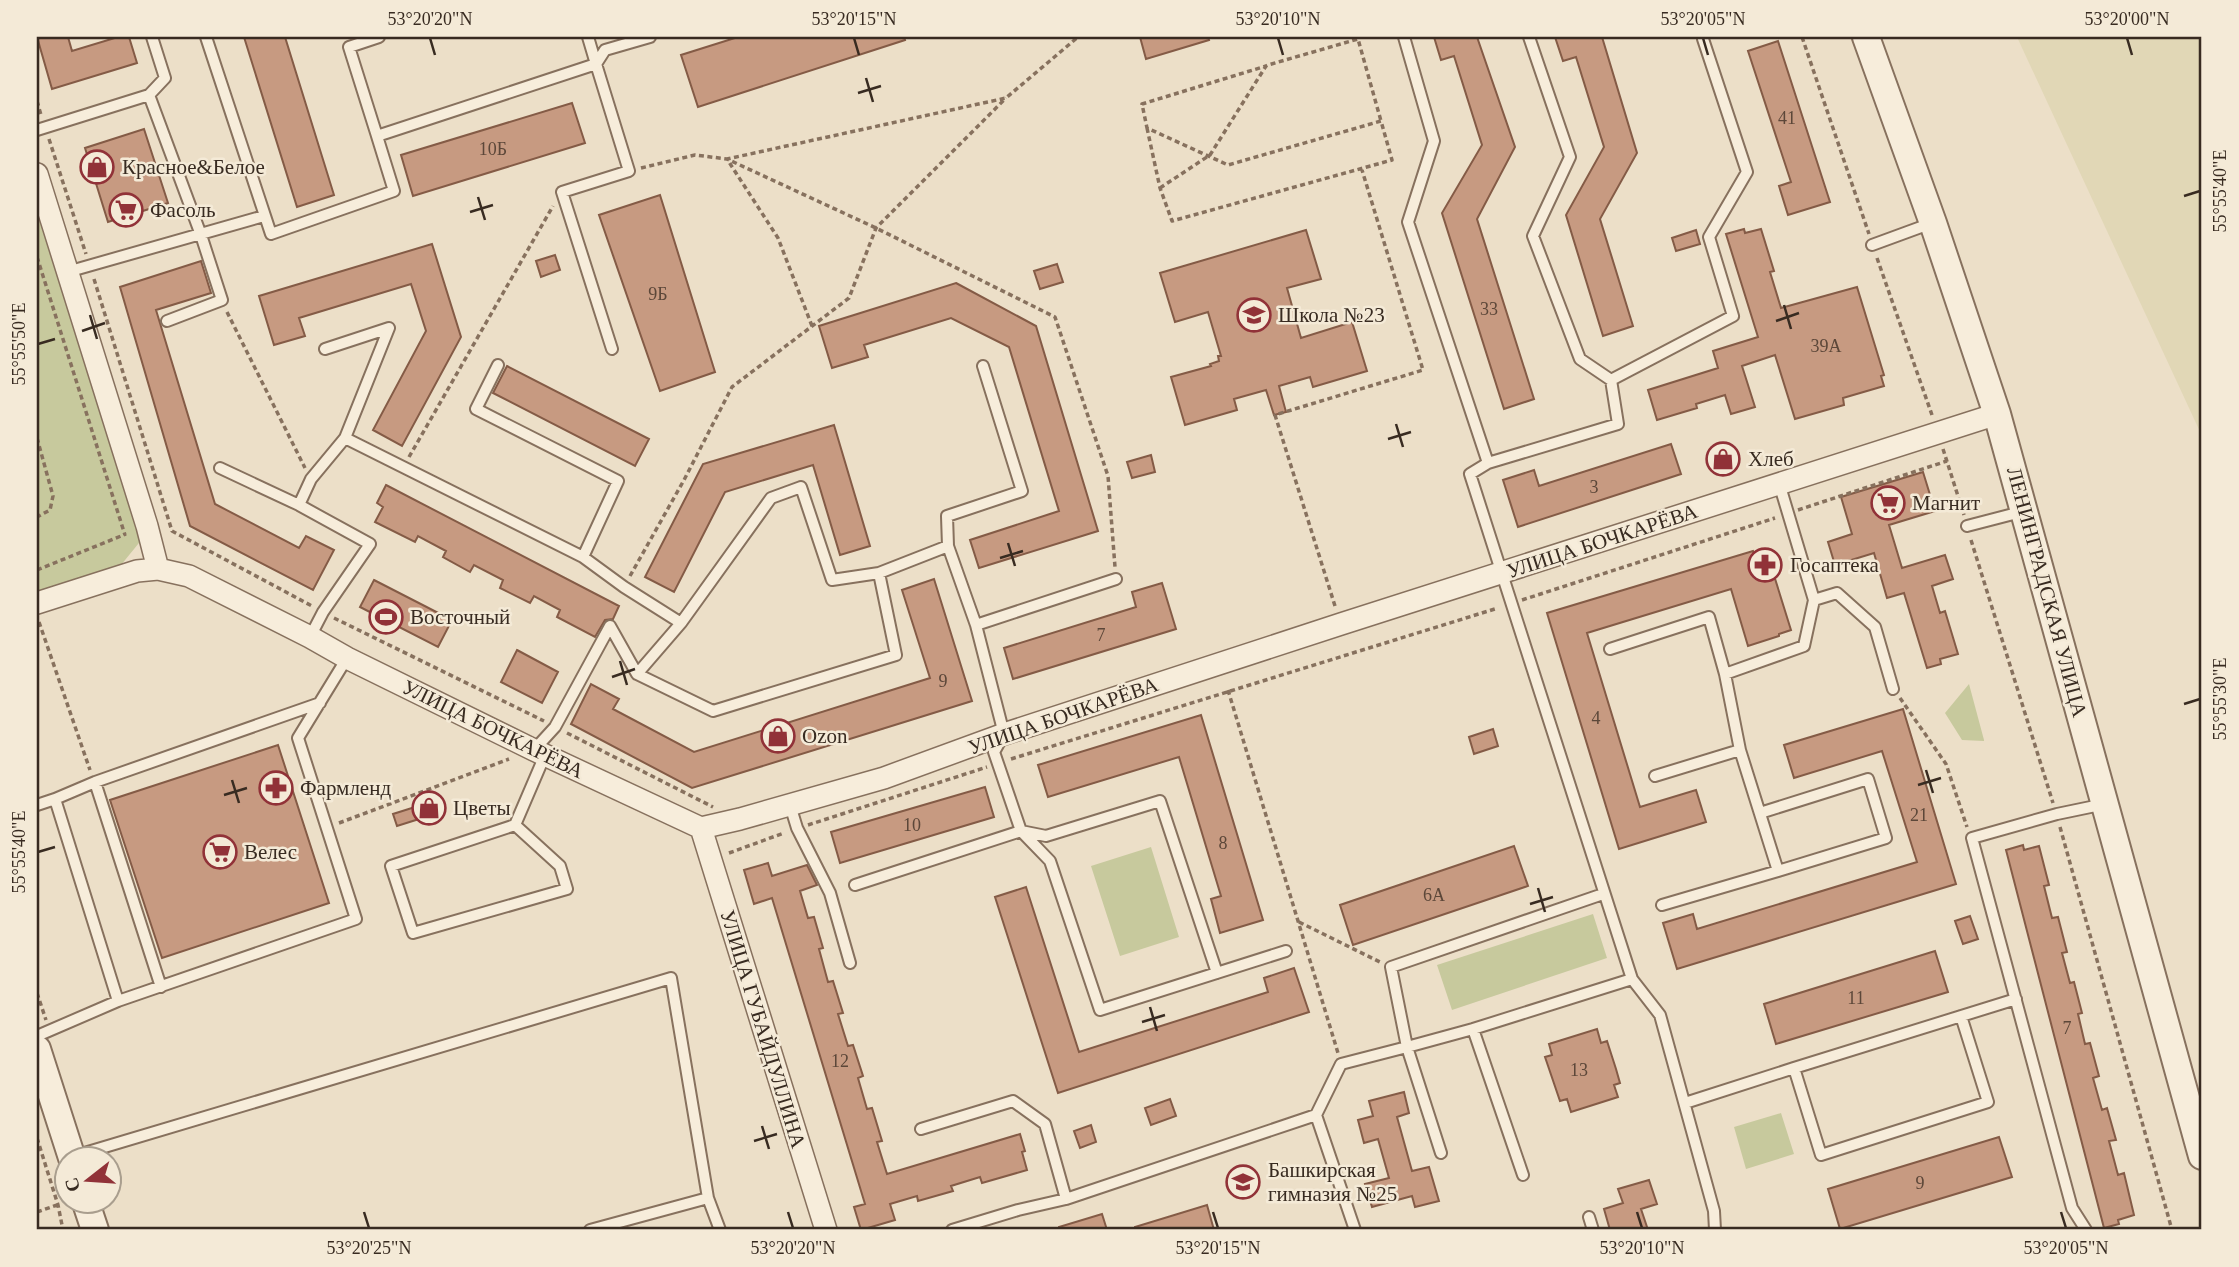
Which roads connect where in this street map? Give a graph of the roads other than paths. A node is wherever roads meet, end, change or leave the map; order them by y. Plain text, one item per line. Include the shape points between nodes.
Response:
1 (152, 37) edge
2 (206, 37) edge
3 (379, 37) edge
4 (588, 37) edge
5 (650, 37) edge
6 (1404, 37) edge
7 (1529, 37) edge
8 (1866, 37) edge
9 (1705, 38) edge
10 (346, 42) edge
11 (596, 64) junction
12 (149, 95) junction
13 (37, 130) edge
14 (377, 136) junction
15 (37, 174) edge
16 (264, 216) junction
17 (1933, 223) junction
18 (201, 235) junction
19 (1872, 245) road end
20 (67, 272) junction
21 (167, 321) dead end
22 (325, 349) dead end
23 (612, 349) dead end
24 (498, 365) dead end
25 (983, 366) dead end
26 (1611, 380) junction
27 (1997, 414) junction
28 (345, 438) junction
29 (1488, 463) junction
30 (220, 468) dead end
31 (1779, 483) junction
32 (299, 505) junction
33 (2025, 511) junction
34 (1967, 526) road end
35 (948, 546) junction
36 (583, 557) junction
37 (158, 569) junction
38 (879, 573) junction
39 (1502, 574) junction
40 (1116, 579) road end
41 (1814, 600) junction
42 (37, 603) edge
43 (681, 623) junction
44 (976, 625) junction
45 (310, 636) junction
46 (1610, 649) dead end
47 (347, 658) junction
48 (637, 674) junction
49 (1725, 674) junction
50 (1894, 689) road end
51 (320, 703) junction
52 (1004, 734) junction
53 (1740, 750) junction
54 (540, 753) junction
55 (1655, 776) dead end
56 (95, 782) junction
57 (55, 799) junction
58 (2105, 804) junction
59 (37, 805) edge
60 (790, 805) junction
61 (1760, 813) junction
62 (515, 825) junction
63 (701, 828) junction
64 (1021, 831) junction
65 (1778, 871) junction
66 (855, 885) dead end
67 (1603, 894) junction
68 (1662, 905) dead end
69 (1286, 951) dead end
70 (850, 963) dead end
71 (1217, 973) junction
72 (1632, 979) junction
73 (161, 987) junction
74 (2016, 999) junction
75 (118, 1001) junction
76 (1961, 1016) junction
77 (1473, 1029) junction
78 (37, 1036) edge
79 (1407, 1047) junction
80 (37, 1049) edge
81 (1794, 1068) junction
82 (1685, 1103) junction
83 (1316, 1115) junction
84 (920, 1129) dead end
85 (67, 1144) edge
86 (118, 1144) edge
87 (1441, 1153) dead end
88 (2202, 1156) edge
89 (1523, 1175) dead end
90 (708, 1198) junction
91 (1066, 1199) junction
92 (1589, 1217) dead end
93 (590, 1230) edge
94 (720, 1230) edge
95 (825, 1230) edge
96 (952, 1230) edge
97 (1354, 1230) edge
98 (1593, 1230) edge
99 (1715, 1230) edge
100 (2086, 1230) edge

1 - 12 lane via 165,78
2 - 16 lane
3 - 10 lane
4 - 11 lane
5 - 11 lane via 605,50
6 - 29 lane via 1434,141 1408,222
7 - 26 lane via 1570,158 1534,236 1580,359
8 - 17 street, ЛЕНИНГРАДСКАЯ УЛИЦА
9 - 26 lane via 1747,172 1709,237 1733,316
10 - 14 lane
11 - 14 lane
11 - 23 lane via 629,171 562,192
12 - 13 lane
12 - 18 lane
14 - 16 lane via 394,191 271,234
15 - 20 street
16 - 18 lane
17 - 19 lane
17 - 27 street, ЛЕНИНГРАДСКАЯ УЛИЦА
18 - 20 lane
18 - 21 lane via 222,300
20 - 37 street
22 - 28 lane via 389,328
24 - 36 lane via 476,409 618,481
25 - 35 lane via 1021,491 947,516
26 - 29 lane via 1618,424
27 - 31 street, УЛИЦА БОЧКАРЁВА
27 - 33 street, ЛЕНИНГРАДСКАЯ УЛИЦА
28 - 32 lane via 311,479
28 - 36 lane
29 - 39 lane via 1469,474
30 - 32 lane
31 - 39 street, УЛИЦА БОЧКАРЁВА
31 - 41 lane
32 - 45 lane via 370,544
33 - 34 lane
33 - 58 street, ЛЕНИНГРАДСКАЯ УЛИЦА
35 - 38 lane
35 - 44 lane
36 - 43 lane
37 - 42 street
37 - 45 street, УЛИЦА БОЧКАРЁВА via 189,576
38 - 43 lane via 832,580 801,487 771,498
38 - 48 lane via 896,655 713,711
39 - 52 street, УЛИЦА БОЧКАРЁВА
39 - 67 lane
40 - 44 lane
41 - 49 lane via 1804,646
41 - 50 lane via 1837,593 1875,627
43 - 48 lane
44 - 52 lane
45 - 47 street, УЛИЦА БОЧКАРЁВА
46 - 49 lane via 1709,617
47 - 51 lane
47 - 54 street, УЛИЦА БОЧКАРЁВА
48 - 54 lane via 610,626
49 - 53 lane
51 - 56 lane
51 - 73 lane via 298,738 356,919
52 - 60 street, УЛИЦА БОЧКАРЁВА via 884,778
52 - 64 lane via 994,752
53 - 55 lane
53 - 61 lane
54 - 62 lane
54 - 63 street, УЛИЦА БОЧКАРЁВА
56 - 57 lane
56 - 73 lane
57 - 59 lane
57 - 75 lane
58 - 74 lane via 1972,838
58 - 88 street, ЛЕНИНГРАДСКАЯ УЛИЦА
60 - 63 street, УЛИЦА БОЧКАРЁВА
60 - 70 lane via 830,893
61 - 65 lane
61 - 65 lane via 1868,779 1886,838
62 - 62 lane via 560,866 567,890 413,933 391,866
63 - 95 street, УЛИЦА ГУБАЙДУЛЛИНА
64 - 66 lane
64 - 71 lane via 1050,861 1100,1010
64 - 71 lane via 1046,836 1160,801
65 - 68 lane
67 - 72 lane
67 - 79 lane via 1391,967
69 - 71 lane
72 - 77 lane
72 - 82 lane via 1660,1015
73 - 75 lane
74 - 76 lane
74 - 100 lane via 2072,1208
75 - 78 lane
76 - 81 lane
76 - 81 lane via 1988,1102 1834,1151 1821,1155
77 - 79 lane
77 - 89 lane
79 - 83 lane via 1341,1064
79 - 87 lane
80 - 85 street
81 - 82 lane
82 - 99 lane
83 - 91 lane
83 - 97 lane
84 - 91 lane via 1013,1101 1045,1124
86 - 90 lane via 671,978
90 - 93 lane
90 - 94 lane
91 - 96 lane
92 - 98 lane

